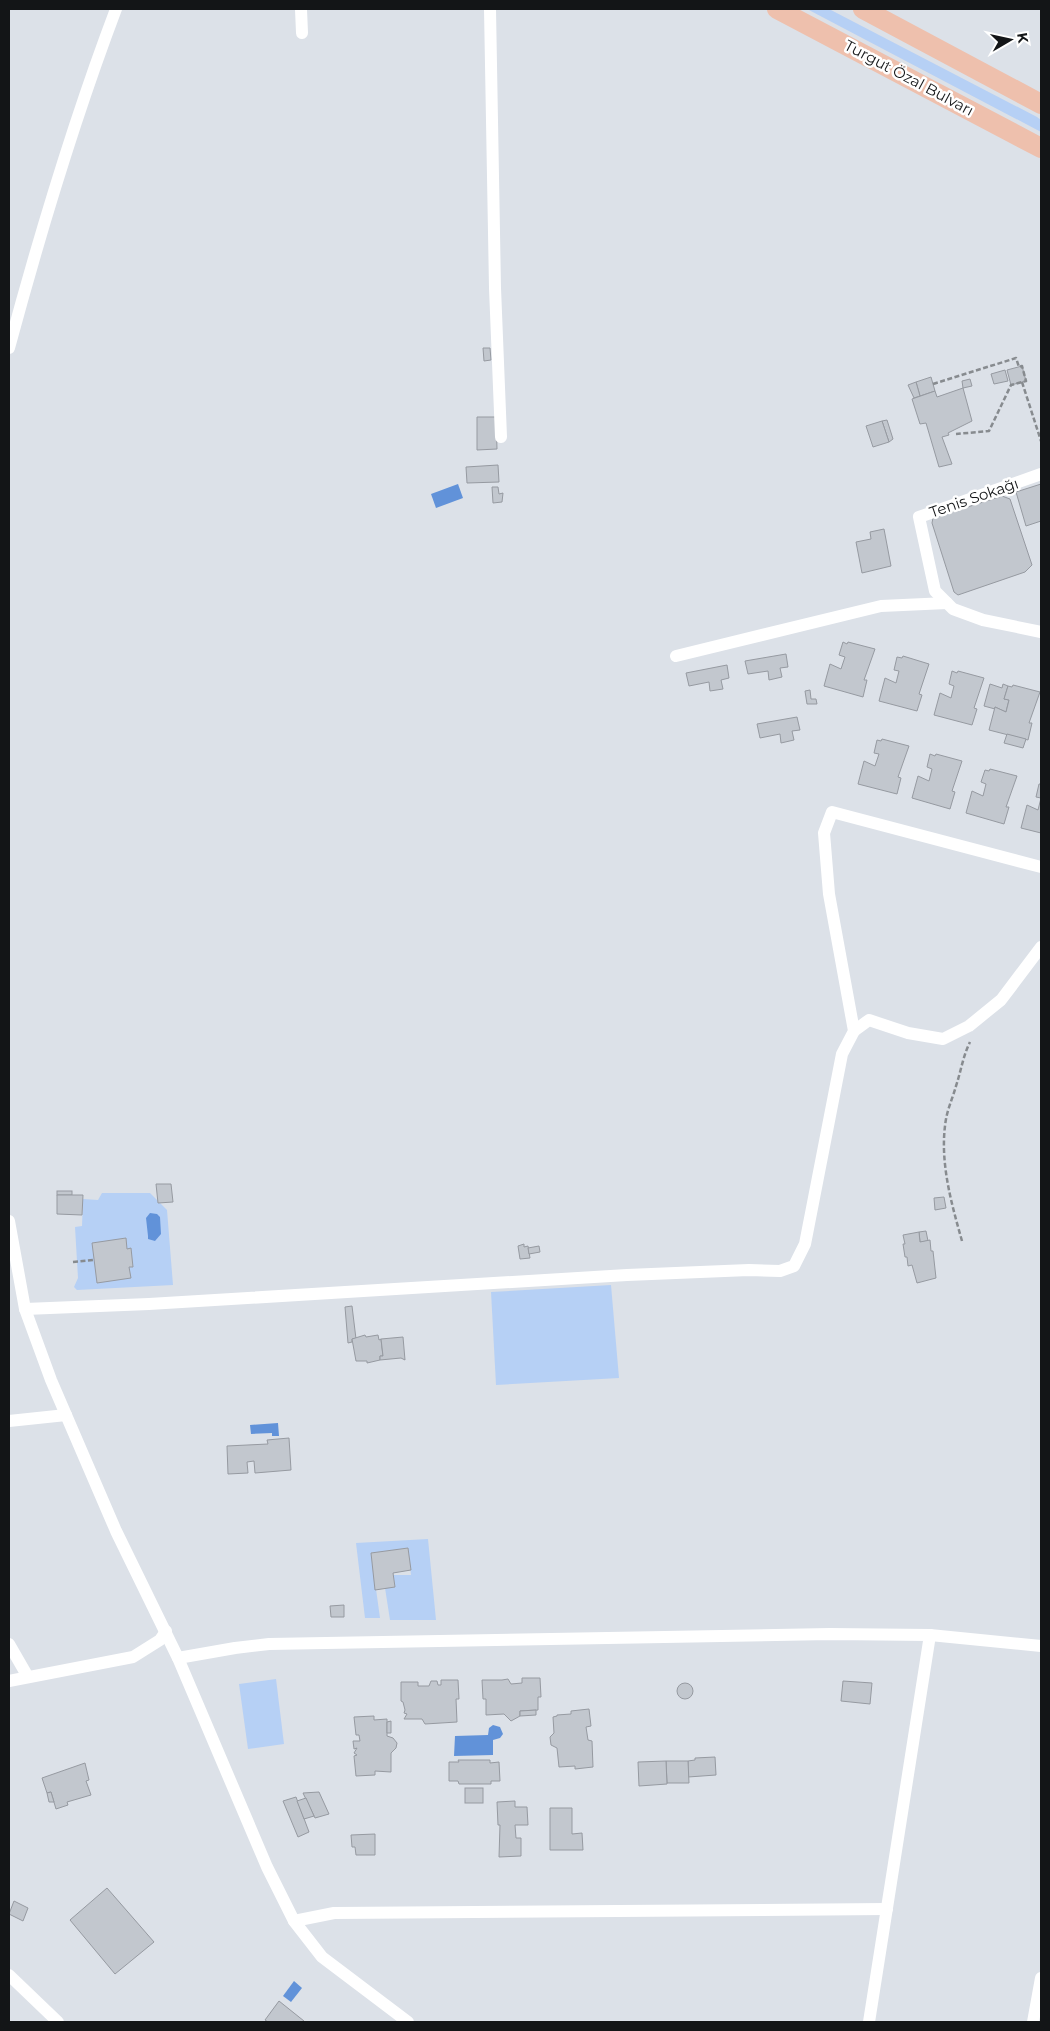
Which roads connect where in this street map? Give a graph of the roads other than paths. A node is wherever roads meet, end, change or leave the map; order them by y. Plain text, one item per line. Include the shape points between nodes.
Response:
1 (116, 9) edge
2 (301, 9) edge
3 (490, 9) edge
4 (777, 9) edge
5 (864, 9) edge
6 (302, 33) dead end
7 (1041, 104) edge
8 (1041, 148) edge
9 (9, 348) edge
10 (501, 437) dead end
11 (1041, 474) edge
12 (948, 604) junction
13 (1041, 632) edge
14 (676, 656) dead end
15 (1041, 867) edge
16 (1041, 947) edge
17 (854, 1031) junction
18 (9, 1221) edge
19 (24, 1309) junction
20 (66, 1415) junction
21 (9, 1420) edge
22 (166, 1631) junction
23 (930, 1635) junction
24 (9, 1644) edge
25 (1041, 1646) edge
26 (178, 1658) junction
27 (28, 1677) junction
28 (9, 1681) edge
29 (887, 1909) junction
30 (294, 1921) junction
31 (9, 1975) edge
32 (1041, 1978) edge
33 (58, 2022) edge
34 (408, 2022) edge
35 (869, 2022) edge
36 (1033, 2022) edge

1 - 9 street via 86,90
2 - 6 street
3 - 10 street
4 - 8 main road, Turgut Özal Bulvarı
5 - 7 main road
11 - 12 street, Tenis Sokağı via 919,517 935,591
12 - 13 street, Tenis Sokağı via 983,620
12 - 14 street via 881,606
15 - 17 street via 832,812 824,833 829,894
16 - 17 street via 1001,1000 969,1026 943,1039 908,1033 869,1020
17 - 19 street via 842,1054 805,1244 794,1266 780,1271 627,1275
18 - 19 street
19 - 20 street
20 - 21 street
20 - 22 street via 116,1531
22 - 26 street
22 - 27 street via 160,1640 133,1656
23 - 25 street
23 - 26 street via 269,1644
23 - 29 street
24 - 27 street
26 - 30 street via 266,1866
27 - 28 street
29 - 30 street via 334,1914
29 - 35 street
30 - 34 street via 322,1957
31 - 33 street
32 - 36 street

